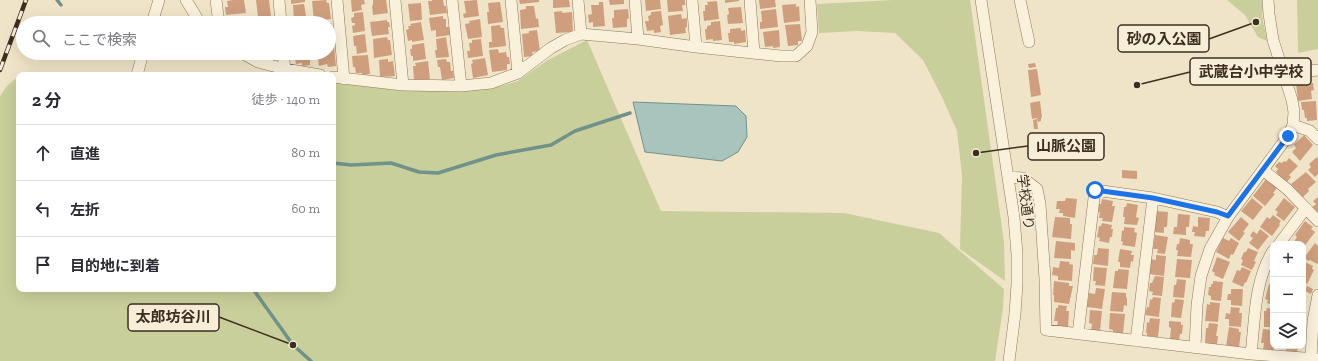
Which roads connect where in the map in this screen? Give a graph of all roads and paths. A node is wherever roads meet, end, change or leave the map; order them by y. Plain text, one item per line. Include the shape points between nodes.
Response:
1 (159, 0) edge
2 (186, 0) edge
3 (216, 0) edge
4 (279, 0) edge
5 (337, 0) edge
6 (395, 0) edge
7 (452, 0) edge
8 (511, 0) edge
9 (578, 0) edge
10 (635, 0) edge
11 (692, 0) edge
12 (750, 0) edge
13 (810, 0) edge
14 (981, 0) edge
15 (1020, 0) edge
16 (1268, 0) edge
17 (154, 16) edge
18 (196, 16) edge
19 (218, 16) edge
20 (280, 16) edge
21 (581, 34) junction
22 (638, 39) junction
23 (1029, 42) dead end
24 (696, 47) junction
25 (754, 53) junction
26 (141, 60) edge
27 (254, 60) edge
28 (284, 60) edge
29 (285, 69) junction
30 (1318, 70) edge
31 (138, 72) edge
32 (302, 72) edge
33 (518, 73) junction
34 (1284, 74) junction
35 (336, 78) edge
36 (344, 79) junction
37 (403, 84) junction
38 (461, 86) junction
39 (1293, 125) junction
40 (1318, 139) edge
41 (1263, 170) junction
42 (1008, 178) junction
43 (1153, 198) junction
44 (1306, 208) junction
45 (1228, 216) junction
46 (1318, 221) edge
47 (1281, 241) edge
48 (1270, 256) edge
49 (1318, 294) edge
50 (1078, 334) junction
51 (1136, 341) junction
52 (1195, 348) junction
53 (1251, 354) junction
54 (1314, 359) edge
55 (1009, 361) edge

1 - 17 street
2 - 18 street
3 - 19 street
4 - 20 street
5 - 36 street
6 - 37 street
7 - 38 street
8 - 33 street
9 - 21 street
10 - 22 street
11 - 24 street
12 - 25 street
13 - 25 street via 812,32 807,46 796,56
14 - 42 street, 学校通り
15 - 23 street
16 - 34 street via 1273,40
21 - 22 street
21 - 33 street via 551,48
22 - 24 street
24 - 25 street
26 - 31 street
27 - 29 street
28 - 29 street
29 - 32 street
30 - 34 street
33 - 38 street via 491,83
34 - 39 street via 1292,100
35 - 36 street
36 - 37 street
37 - 38 street
39 - 40 street via 1310,131
39 - 41 street
41 - 44 street
41 - 45 street
42 - 50 street via 1024,178 1037,189 1045,279 1046,330
42 - 55 street, 学校通り via 1017,254 1015,314
43 - 45 street
43 - 50 street via 1095,190
43 - 51 street
44 - 46 street
44 - 47 street
45 - 52 street via 1210,248 1201,276
48 - 53 street via 1259,285
49 - 54 street via 1313,321
50 - 51 street
51 - 52 street
52 - 53 street
53 - 54 street

